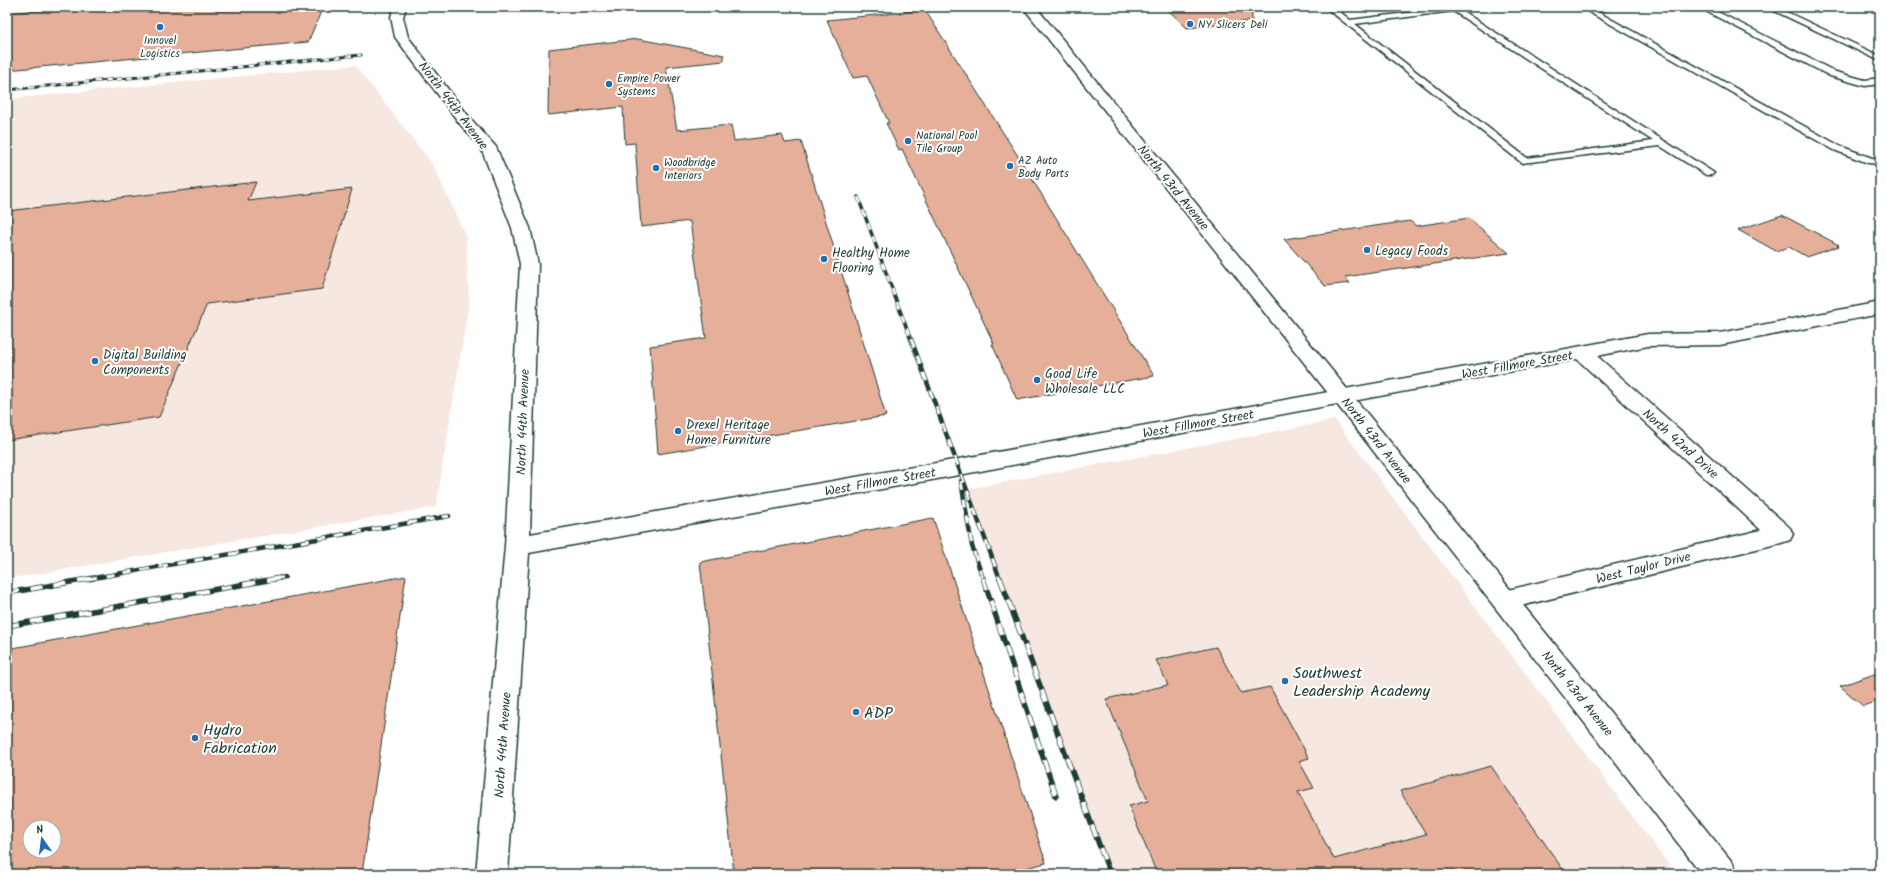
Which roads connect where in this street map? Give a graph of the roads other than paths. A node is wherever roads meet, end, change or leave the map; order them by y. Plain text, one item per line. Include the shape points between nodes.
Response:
1 (400, 7) edge
2 (1029, 7) edge
3 (1329, 7) edge
4 (1613, 7) edge
5 (1702, 7) edge
6 (1770, 7) edge
7 (1452, 8) edge
8 (1586, 8) edge
9 (1349, 22) junction
10 (1880, 59) edge
11 (1880, 81) edge
12 (1660, 143) junction
13 (1880, 161) edge
14 (1709, 173) dead end
15 (1880, 308) edge
16 (1581, 352) junction
17 (1343, 397) junction
18 (1781, 534) joint
19 (517, 546) junction
20 (1504, 600) junction
21 (492, 874) edge
22 (1722, 874) edge

1 - 19 street, North 44th Avenue via 397,17 402,37 465,121 488,147 521,228 528,264
2 - 17 street, North 43rd Avenue
3 - 9 lane
4 - 8 lane
5 - 11 lane via 1833,74 1865,83
6 - 10 lane
7 - 9 lane
7 - 12 lane
8 - 13 lane via 1836,148 1872,161
9 - 12 lane via 1525,161
12 - 14 lane
15 - 16 street, West Fillmore Street via 1720,339 1648,340
16 - 17 street, West Fillmore Street
16 - 18 street, North 42nd Drive
17 - 19 street, West Fillmore Street
17 - 20 street, North 43rd Avenue
18 - 20 street, West Taylor Drive
19 - 21 street, North 44th Avenue
20 - 22 street, North 43rd Avenue

